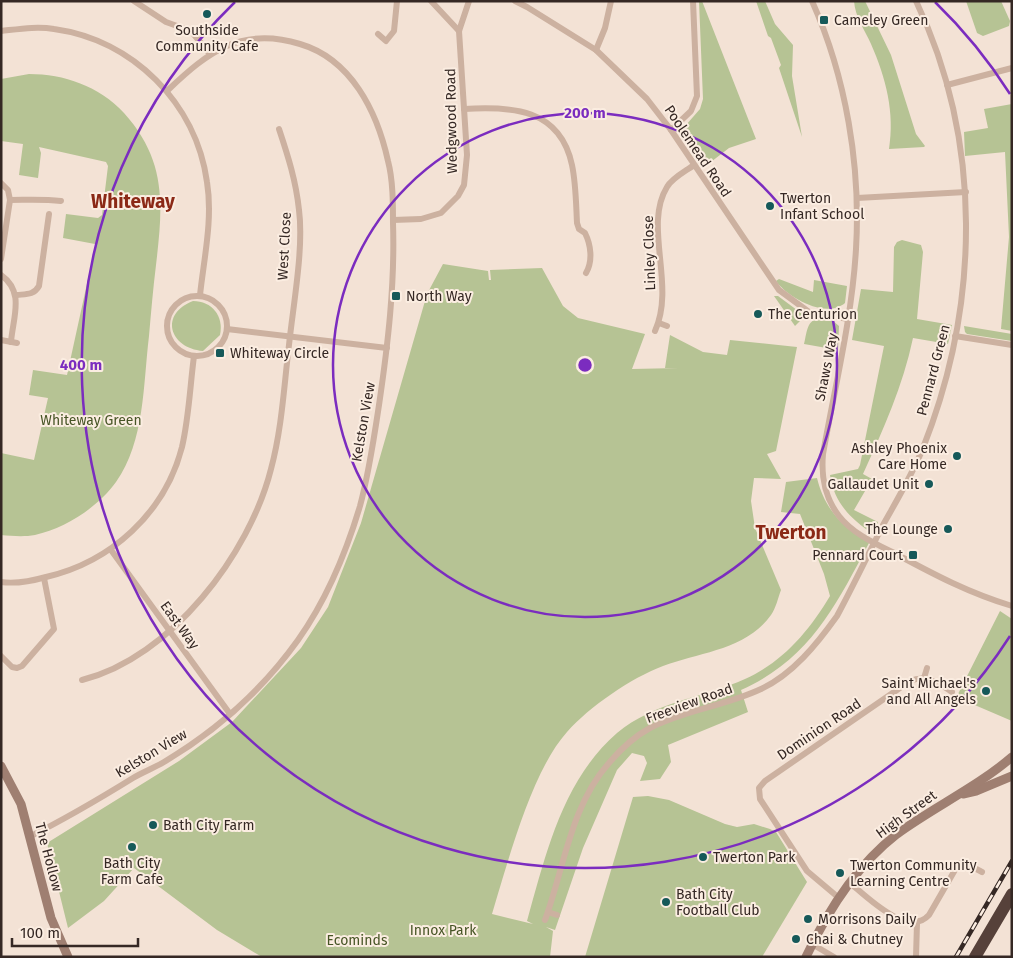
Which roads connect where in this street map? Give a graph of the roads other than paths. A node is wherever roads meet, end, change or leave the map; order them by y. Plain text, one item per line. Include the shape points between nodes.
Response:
1 (134, 1) edge
2 (397, 1) edge
3 (430, 1) edge
4 (469, 1) edge
5 (515, 1) edge
6 (611, 1) edge
7 (694, 1) edge
8 (812, 1) edge
9 (916, 1) edge
10 (1, 31) edge
11 (459, 31) junction
12 (378, 34) dead end
13 (596, 50) junction
14 (210, 54) junction
15 (1012, 68) edge
16 (947, 85) junction
17 (168, 90) junction
18 (464, 109) junction
19 (279, 129) dead end
20 (671, 130) junction
21 (694, 165) junction
22 (1, 184) edge
23 (966, 192) junction
24 (856, 198) junction
25 (10, 200) junction
26 (61, 201) dead end
27 (49, 214) dead end
28 (393, 220) junction
29 (1, 259) edge
30 (586, 273) dead end
31 (1, 275) edge
32 (17, 295) junction
33 (200, 295) junction
34 (848, 319) junction
35 (659, 323) junction
36 (667, 326) dead end
37 (227, 330) junction
38 (655, 331) dead end
39 (955, 336) junction
40 (290, 337) junction
41 (1, 340) edge
42 (1012, 345) edge
43 (387, 348) junction
44 (194, 356) junction
45 (874, 542) junction
46 (111, 550) junction
47 (44, 578) junction
48 (1, 582) edge
49 (1012, 606) edge
50 (169, 631) junction
51 (1, 656) edge
52 (927, 668) dead end
53 (924, 678) junction
54 (82, 680) dead end
55 (952, 692) dead end
56 (230, 714) junction
57 (1012, 757) edge
58 (1, 766) edge
59 (1012, 776) edge
60 (957, 795) junction
61 (29, 837) junction
62 (982, 872) dead end
63 (850, 883) junction
64 (1012, 894) edge
65 (839, 898) junction
66 (548, 912) junction
67 (557, 915) dead end
68 (545, 920) dead end
69 (917, 923) junction
70 (812, 944) junction
71 (68, 957) edge
72 (806, 957) edge
73 (834, 957) edge
74 (916, 957) edge
75 (975, 957) edge

1 - 14 street via 166,22 191,31
2 - 12 street via 394,31 386,41
3 - 11 street
4 - 11 street, Wedgwood Road
5 - 13 street, Poolemead Road
6 - 13 street
7 - 20 street via 697,96 691,110
8 - 24 street, Shaws Way via 840,85
9 - 16 street via 931,34
10 - 17 street via 55,29 83,36 128,57
11 - 18 street, Wedgwood Road
13 - 20 street, Poolemead Road via 647,99
14 - 17 street, Kelston View
14 - 28 street, Kelston View via 242,41 273,39 310,48 337,63 354,81 382,136 389,163
15 - 16 street
16 - 23 street via 955,109
17 - 33 street via 196,139 208,184 208,220
18 - 28 street, Wedgwood Road via 466,171 458,196 441,213 432,217
18 - 30 street via 502,107 526,112 546,123 557,134 572,164 577,223 585,232 589,246 591,262
19 - 40 street, West Close via 293,171 300,212
20 - 21 street, Poolemead Road
21 - 34 street, Poolemead Road via 779,290 808,312
21 - 35 street, Linley Close via 668,185 658,212 664,280
22 - 25 street via 8,190
23 - 24 street
23 - 39 street, Pennard Green via 965,272
24 - 34 street, Shaws Way via 856,248
25 - 26 street via 38,198
25 - 29 street
27 - 32 street via 39,286 31,294
28 - 43 street, Kelston View via 393,290
31 - 32 street
32 - 41 street via 14,342
33 - 37 street via 218,304 226,318
33 - 44 street via 179,301 171,309 166,323 168,337 175,347
34 - 45 street, Shaws Way via 822,454 823,479 841,518
35 - 36 street
35 - 38 street, Linley Close
37 - 40 street
37 - 44 street via 216,349
39 - 42 street
39 - 45 street, Pennard Green via 946,380 922,449
40 - 43 street
40 - 50 street, West Close via 278,437 260,504 225,568
43 - 56 street, Kelston View via 365,484 338,568 326,595 298,640 261,685
44 - 46 street via 183,439 174,469 152,509
45 - 49 street, Shaws Way via 961,588
45 - 66 street, Freeview Road via 836,616 791,669 762,688 730,702 650,729 609,763 581,808
46 - 47 street via 67,572
46 - 50 street, East Way
47 - 48 street
47 - 51 street via 54,629 22,666 12,667
50 - 54 street, West Close via 132,659 99,676
50 - 56 street, East Way
52 - 53 street
53 - 55 street
53 - 65 street, Dominion Road via 906,683 765,781 758,791 807,872
56 - 61 street, Kelston View via 164,762
57 - 60 street, High Street
58 - 61 street, The Hollow via 21,804
59 - 60 street
60 - 63 street, High Street via 897,835
61 - 71 street, The Hollow via 51,918
62 - 69 street via 959,863 930,915
63 - 65 street, High Street
63 - 69 street via 878,907 909,923
64 - 75 highway
65 - 70 street, High Street
66 - 67 street
66 - 68 street, Freeview Road
69 - 74 street
70 - 72 street, High Street
70 - 73 street

